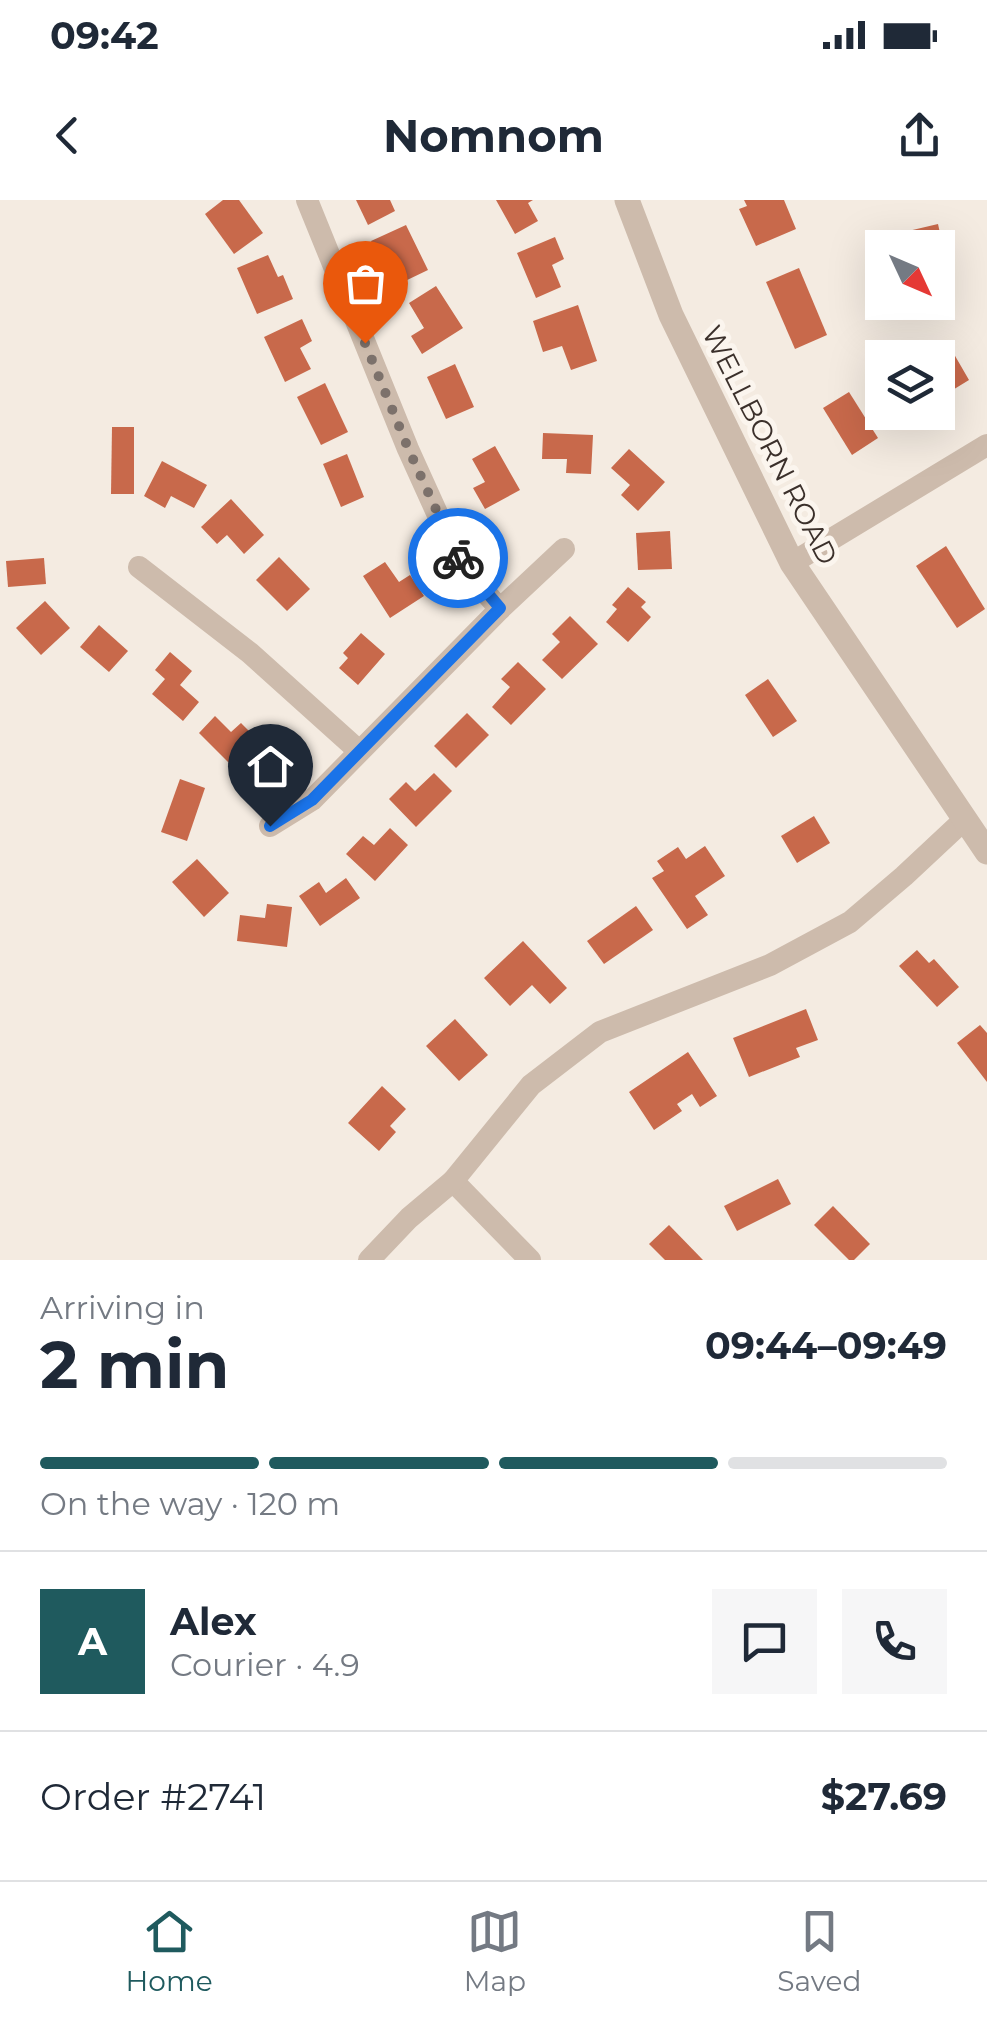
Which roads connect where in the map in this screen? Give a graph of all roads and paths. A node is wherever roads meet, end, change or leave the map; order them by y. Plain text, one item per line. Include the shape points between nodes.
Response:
1 (306, 200) edge
2 (628, 200) edge
3 (987, 446) edge
4 (564, 549) dead end
5 (792, 562) junction
6 (139, 567) dead end
7 (500, 608) junction
8 (359, 750) junction
9 (965, 819) junction
10 (270, 826) dead end
11 (987, 852) edge
12 (453, 1181) junction
13 (369, 1260) edge
14 (530, 1260) edge

1 - 7 street via 456,555
2 - 5 street, WELLBORN ROAD via 671,314
3 - 5 street
4 - 7 street
5 - 9 street, WELLBORN ROAD
6 - 8 street
7 - 8 street
8 - 10 street via 312,800
9 - 11 street, WELLBORN ROAD
9 - 12 street via 850,922 770,965 600,1032 531,1085
12 - 13 street
12 - 14 street

